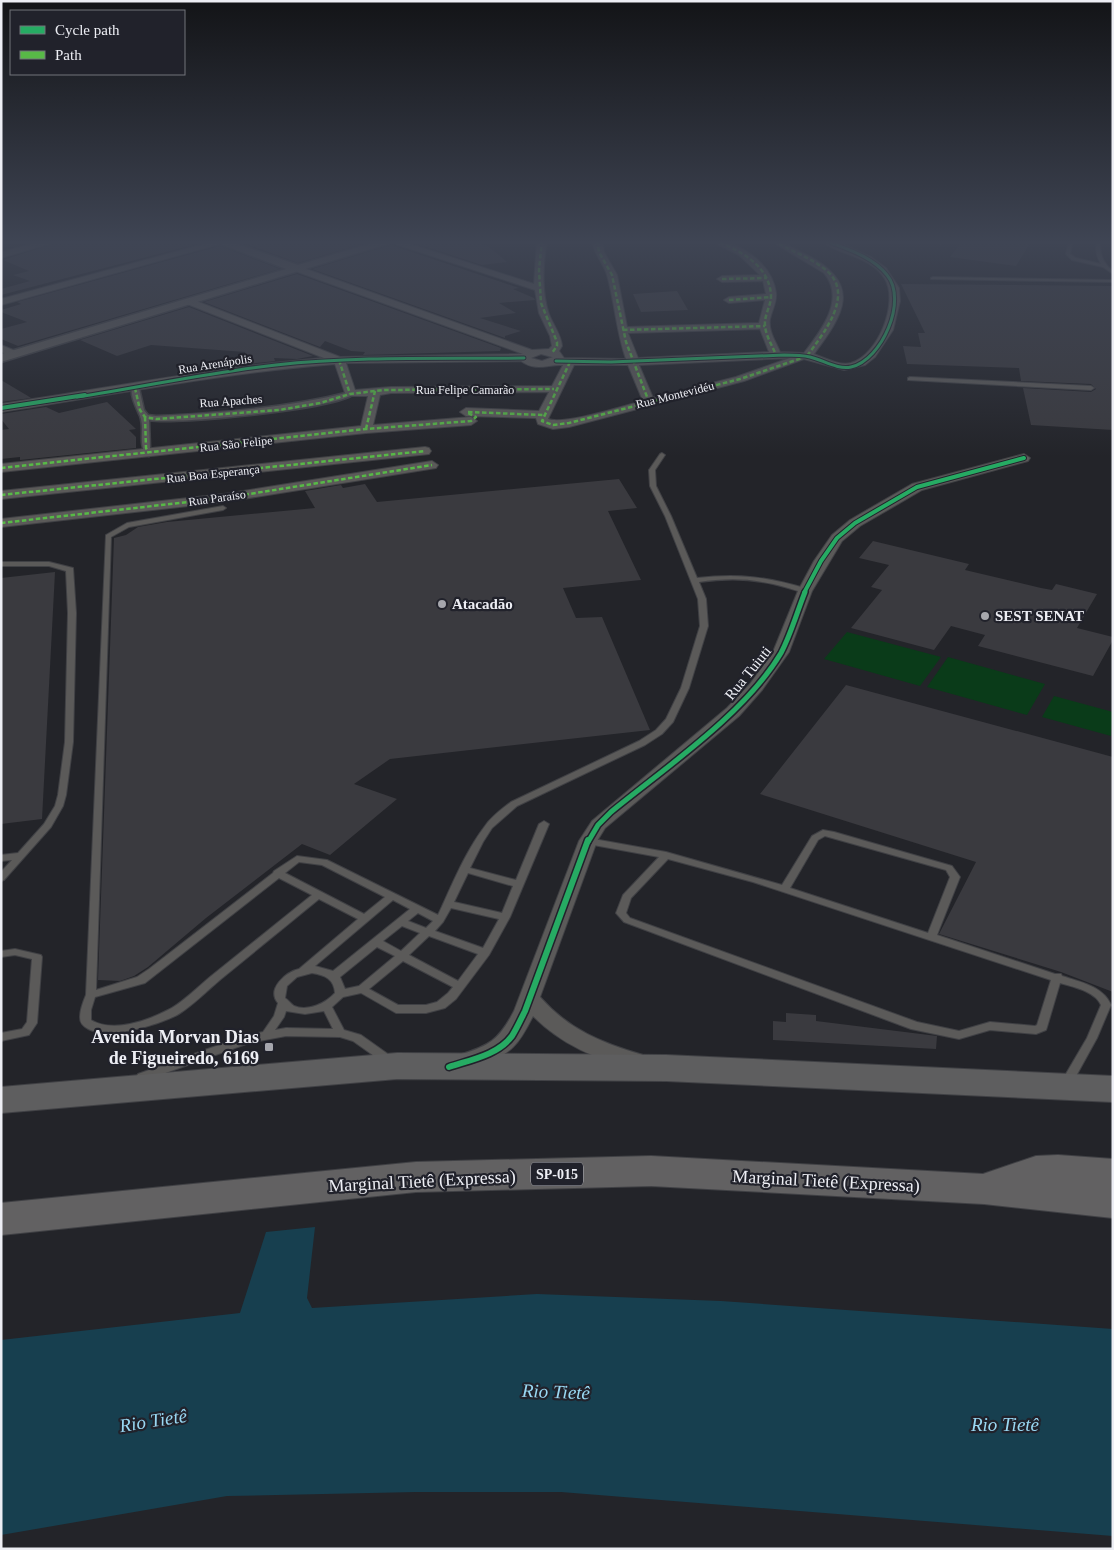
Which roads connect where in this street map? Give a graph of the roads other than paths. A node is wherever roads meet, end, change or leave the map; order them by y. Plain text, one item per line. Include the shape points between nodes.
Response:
1 (156, 312) edge
2 (217, 312) edge
3 (414, 312) edge
4 (545, 312) edge
5 (620, 312) edge
6 (768, 312) edge
7 (834, 312) edge
8 (894, 312) edge
9 (765, 326) junction
10 (623, 330) junction
11 (1, 348) edge
12 (528, 355) junction
13 (776, 355) junction
14 (8, 356) edge
15 (807, 356) junction
16 (554, 357) junction
17 (339, 360) junction
18 (570, 362) junction
19 (632, 362) junction
20 (910, 379) dead end
21 (135, 388) junction
22 (1091, 388) dead end
23 (554, 389) junction
24 (375, 391) junction
25 (350, 394) junction
26 (649, 402) junction
27 (1, 408) edge
28 (468, 416) joint
29 (145, 417) junction
30 (543, 418) junction
31 (366, 429) junction
32 (425, 451) dead end
33 (149, 453) junction
34 (662, 455) dead end
35 (1024, 458) dead end
36 (432, 465) dead end
37 (1, 468) edge
38 (61, 475) junction
39 (1, 495) edge
40 (224, 508) dead end
41 (60, 517) junction
42 (1, 523) edge
43 (1, 564) edge
44 (694, 580) junction
45 (806, 591) junction
46 (544, 824) dead end
47 (588, 841) junction
48 (18, 856) junction
49 (666, 856) junction
50 (1, 858) edge
51 (464, 869) junction
52 (277, 873) junction
53 (1, 878) edge
54 (518, 884) junction
55 (784, 889) junction
56 (319, 894) junction
57 (391, 897) junction
58 (449, 904) junction
59 (416, 909) junction
60 (505, 917) junction
61 (365, 919) junction
62 (440, 920) junction
63 (401, 922) junction
64 (428, 933) junction
65 (932, 937) junction
66 (376, 942) junction
67 (486, 953) junction
68 (1, 954) edge
69 (402, 956) junction
70 (303, 971) junction
71 (334, 976) junction
72 (1057, 977) junction
73 (460, 986) junction
74 (362, 990) junction
75 (340, 994) junction
76 (90, 996) junction
77 (529, 998) junction
78 (283, 1004) junction
79 (326, 1007) junction
80 (1109, 1012) edge
81 (340, 1033) junction
82 (267, 1034) junction
83 (1, 1038) edge
84 (397, 1066) junction
85 (449, 1066) junction
86 (666, 1068) junction
87 (1066, 1085) junction
88 (1113, 1089) edge
89 (99, 1091) junction
90 (1, 1100) edge
91 (1113, 1174) edge
92 (984, 1189) junction
93 (1113, 1202) edge
94 (1, 1219) edge

1 - 14 street
2 - 17 street
3 - 12 street
4 - 16 street via 556,336
5 - 10 street
6 - 9 street
7 - 15 street
8 - 15 street via 892,322 874,352 857,365 844,366
9 - 10 street
9 - 13 street
10 - 19 street
11 - 14 street
12 - 16 street via 528,362 538,364
12 - 17 street, Rua Arenápolis
13 - 15 street
13 - 19 street
15 - 26 street, Rua Montevidéu
16 - 18 street
17 - 21 street, Rua Arenápolis via 209,374
17 - 25 street
18 - 19 street
18 - 23 street
19 - 26 street
20 - 22 lane
21 - 27 street, Rua Arenápolis
21 - 29 street
23 - 24 street, Rua Felipe Camarão
23 - 30 street
24 - 25 street, Rua Felipe Camarão
24 - 31 street
25 - 29 street, Rua Apaches via 278,410 156,419
26 - 30 street, Rua Montevidéu via 560,424 547,424
28 - 30 street, Rua Montevidéu
28 - 31 street, Rua São Felipe
29 - 33 street
31 - 33 street, Rua São Felipe
32 - 38 street, Rua Boa Esperança
33 - 38 street, Rua São Felipe
34 - 44 lane via 652,470 652,486
35 - 45 street, Rua Tuiuti via 917,487 892,500 837,538
36 - 41 street, Rua Paraíso via 224,498
37 - 38 street, Rua São Felipe
38 - 39 street, Rua Boa Esperança
38 - 41 street
40 - 76 lane via 127,525 108,536
41 - 42 street, Rua Paraíso
43 - 48 lane via 55,565 66,568 71,574 69,742 62,795 48,825
44 - 45 lane via 727,576 766,578
44 - 51 lane via 702,600 704,626 690,673 670,720 642,743 514,804 489,826
45 - 47 street, Rua Tuiuti via 781,652 756,687 733,712 610,812
46 - 54 lane
47 - 49 lane
47 - 77 street, Rua Tuiuti
48 - 50 lane
48 - 53 lane
49 - 55 lane
49 - 72 lane via 626,897 621,913 627,920 915,1026 960,1035 990,1026 1036,1030 1042,1027
51 - 54 lane
51 - 58 lane
52 - 56 lane
52 - 57 lane via 297,859 315,860
52 - 76 lane via 141,980
54 - 60 lane
55 - 65 lane
55 - 65 lane via 815,838 823,833 949,868 955,877
56 - 61 lane
56 - 76 lane via 174,1012 150,1022 115,1029 93,1028 86,1022
57 - 59 lane
57 - 61 lane
58 - 60 lane
58 - 62 lane
59 - 62 lane
59 - 63 lane
60 - 67 lane
61 - 70 lane
62 - 64 lane
63 - 64 lane
63 - 66 lane
64 - 67 lane
64 - 69 lane
65 - 72 lane
66 - 69 lane
66 - 71 lane
67 - 73 lane
68 - 83 lane via 15,952 37,957 32,1023 25,1032
69 - 73 lane
69 - 74 lane
70 - 71 lane via 323,970
70 - 78 lane via 295,973 282,984 279,990
71 - 75 lane via 340,985
72 - 80 lane via 1099,995
73 - 74 lane via 440,1005 412,1010 396,1009
74 - 75 lane
75 - 79 lane
77 - 85 street, Rua Tuiuti via 512,1036 502,1046 488,1054
77 - 86 street via 560,1032 610,1054
78 - 79 lane via 291,1010 303,1012
78 - 82 lane via 279,1017
79 - 81 lane
80 - 87 lane
81 - 82 lane
81 - 84 lane via 357,1038
82 - 89 lane
84 - 85 highway
84 - 89 highway
85 - 86 highway
86 - 87 highway
87 - 88 highway
89 - 90 highway
91 - 92 highway via 1036,1171
92 - 93 highway, Marginal Tietê (Expressa) / SP-015
92 - 94 highway, Marginal Tietê (Expressa) / SP-015 via 651,1171 416,1177

